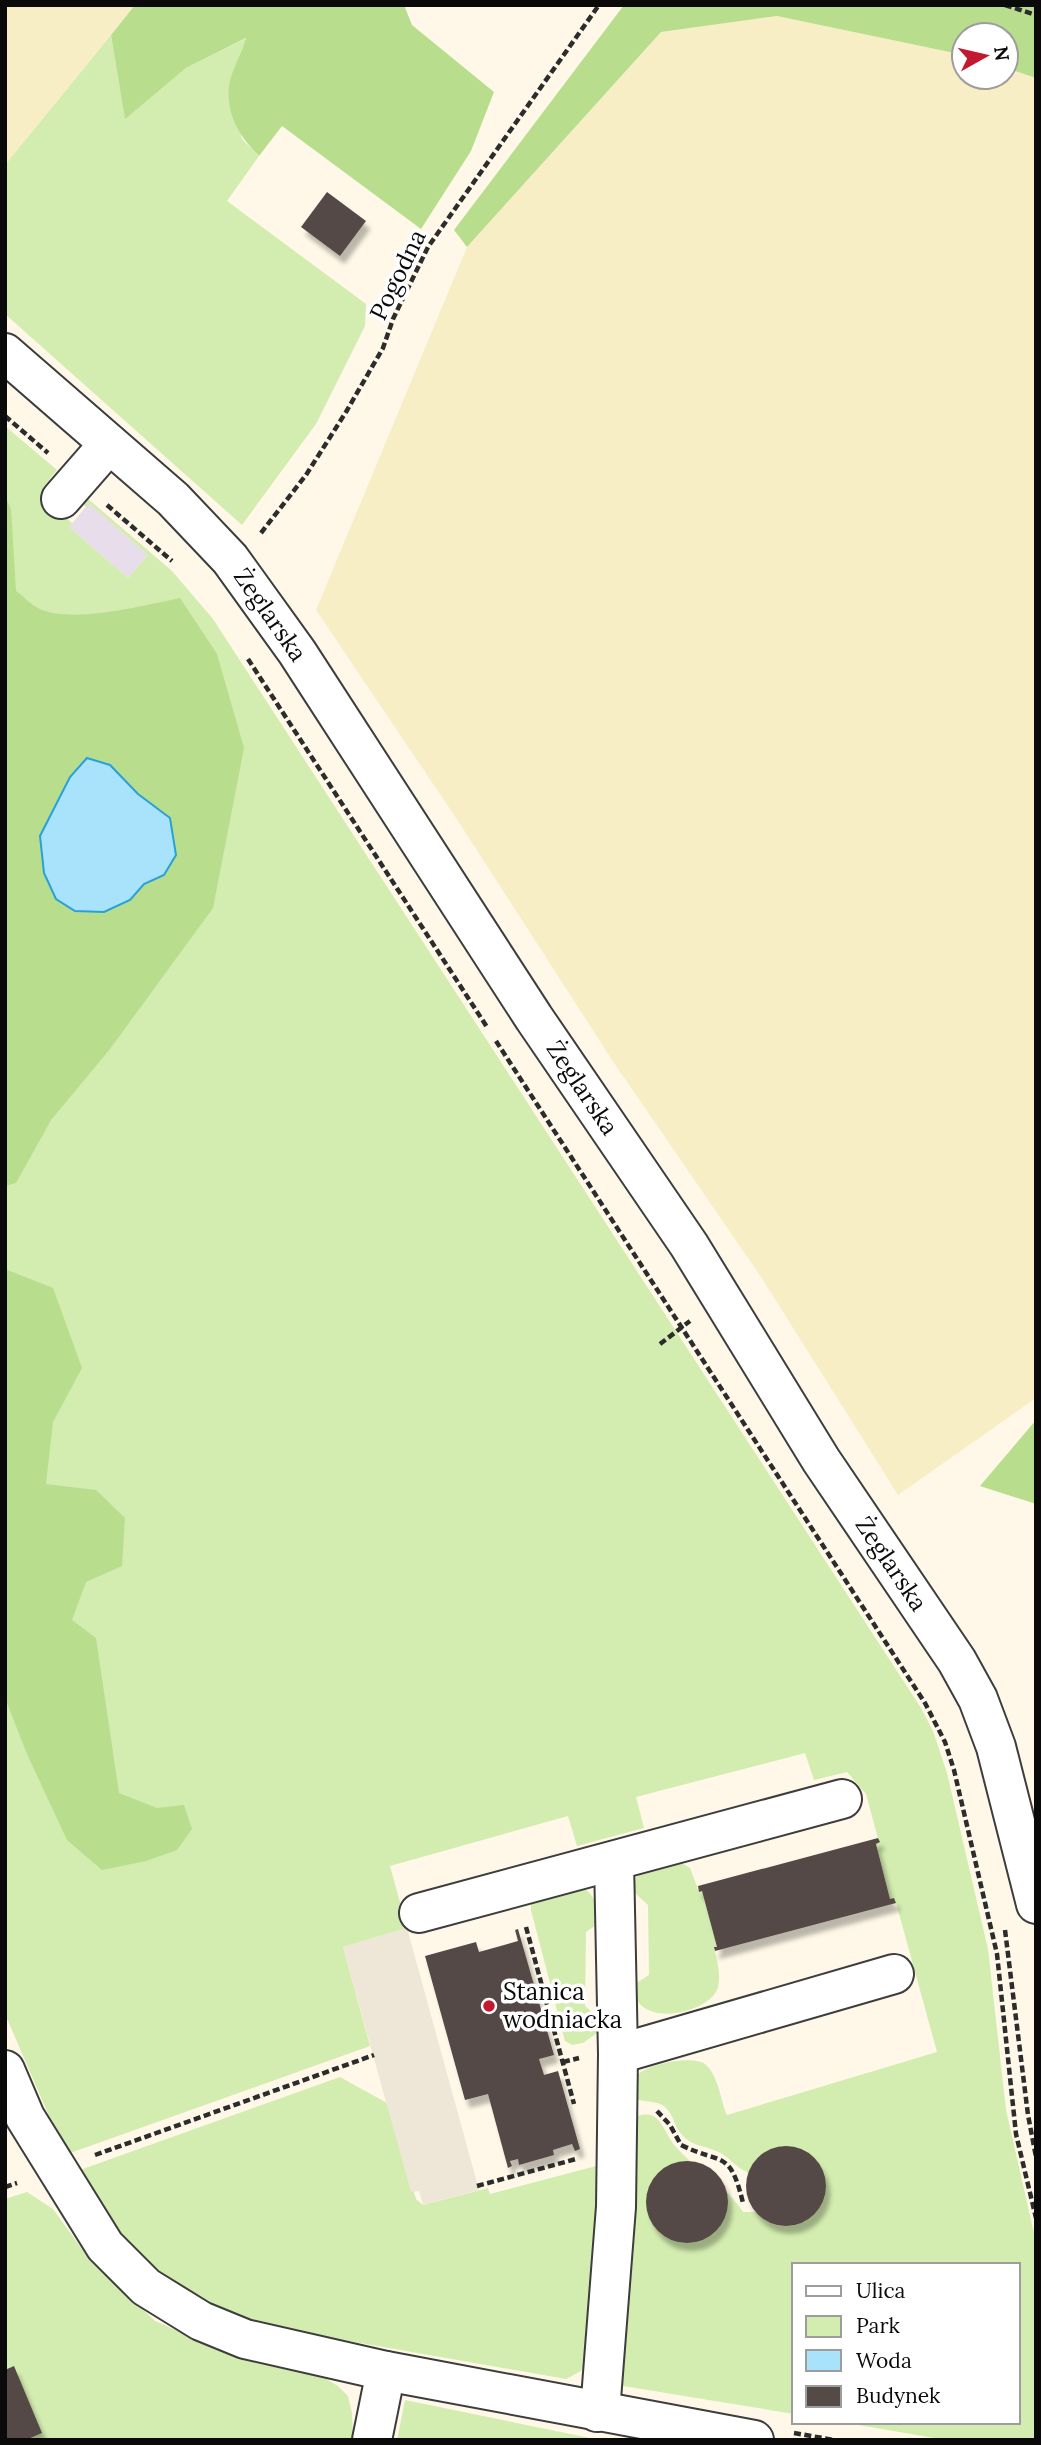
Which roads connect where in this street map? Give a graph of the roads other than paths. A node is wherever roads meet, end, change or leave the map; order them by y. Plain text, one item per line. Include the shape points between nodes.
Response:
1 (5, 353) edge
2 (109, 444) junction
3 (69, 489) road end
4 (842, 1799) dead end
5 (614, 1861) junction
6 (419, 1913) dead end
7 (1020, 1913) edge
8 (894, 1974) dead end
9 (618, 2054) junction
10 (5, 2070) edge
11 (386, 2371) junction
12 (597, 2412) junction
13 (372, 2440) edge
14 (754, 2440) edge

1 - 2 street, Żeglarska
2 - 3 street
2 - 7 street, Żeglarska via 173,499 233,562 297,652 534,1018 689,1245 821,1460 957,1661 996,1746
4 - 5 street
5 - 6 street
5 - 9 street
8 - 9 street
9 - 12 street via 616,2207
10 - 11 street via 25,2117 105,2246 146,2287 201,2321 245,2339
11 - 12 street
11 - 13 street
12 - 14 street

